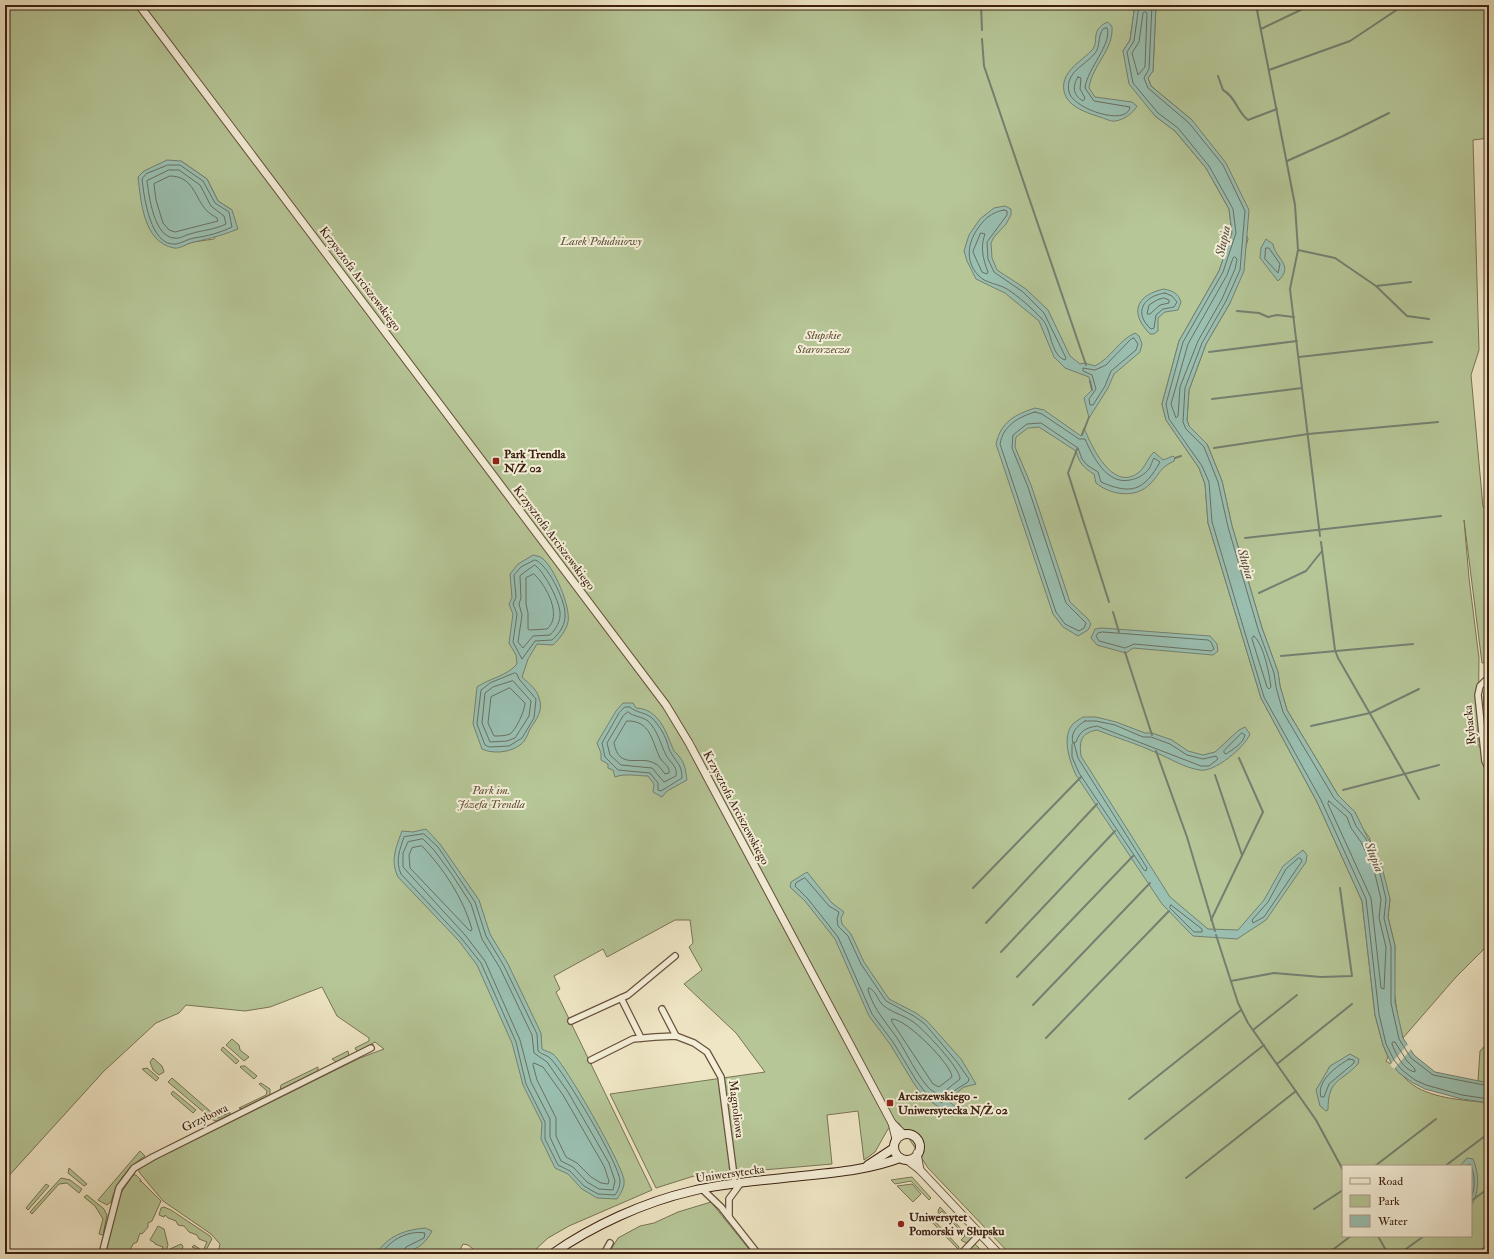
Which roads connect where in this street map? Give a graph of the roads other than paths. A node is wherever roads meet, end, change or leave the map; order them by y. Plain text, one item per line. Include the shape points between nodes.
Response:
1 (139, 5) edge
2 (1487, 678) edge
3 (1489, 768) edge
4 (675, 956) dead end
5 (621, 998) junction
6 (662, 1008) dead end
7 (571, 1021) dead end
8 (676, 1036) junction
9 (641, 1038) junction
10 (371, 1048) dead end
11 (591, 1060) dead end
12 (898, 1140) junction
13 (917, 1153) junction
14 (904, 1159) junction
15 (866, 1167) junction
16 (920, 1170) junction
17 (737, 1184) junction
18 (702, 1189) junction
19 (729, 1217) junction
20 (980, 1234) junction
21 (610, 1243) dead end
22 (102, 1254) edge
23 (552, 1254) edge
24 (604, 1254) edge
25 (758, 1254) edge
26 (961, 1254) edge
27 (999, 1254) edge

1 - 12 street, Krzysztofa Arciszewskiego via 666,705 700,763 892,1123
2 - 3 street, Rybacka via 1480,686 1478,695 1485,761
4 - 5 street via 632,992
5 - 7 street
5 - 9 street
6 - 8 street
8 - 9 street, Magnoliowa
8 - 17 street, Magnoliowa via 694,1042 707,1052 721,1077
9 - 11 street, Magnoliowa via 625,1042
10 - 22 street, Grzybowa via 134,1168 119,1188
12 - 13 main road via 907,1134 915,1138 919,1145
12 - 14 main road
12 - 15 main road, Uniwersytecka
13 - 14 main road, Uniwersytecka
13 - 16 street
14 - 15 main road, Uniwersytecka
14 - 16 street
15 - 17 main road, Uniwersytecka
16 - 20 street
17 - 18 main road, Uniwersytecka
17 - 19 street via 729,1199
18 - 19 street
18 - 23 main road, Uniwersytecka via 659,1200 577,1236
19 - 25 street
20 - 26 street
20 - 27 street
21 - 24 street

